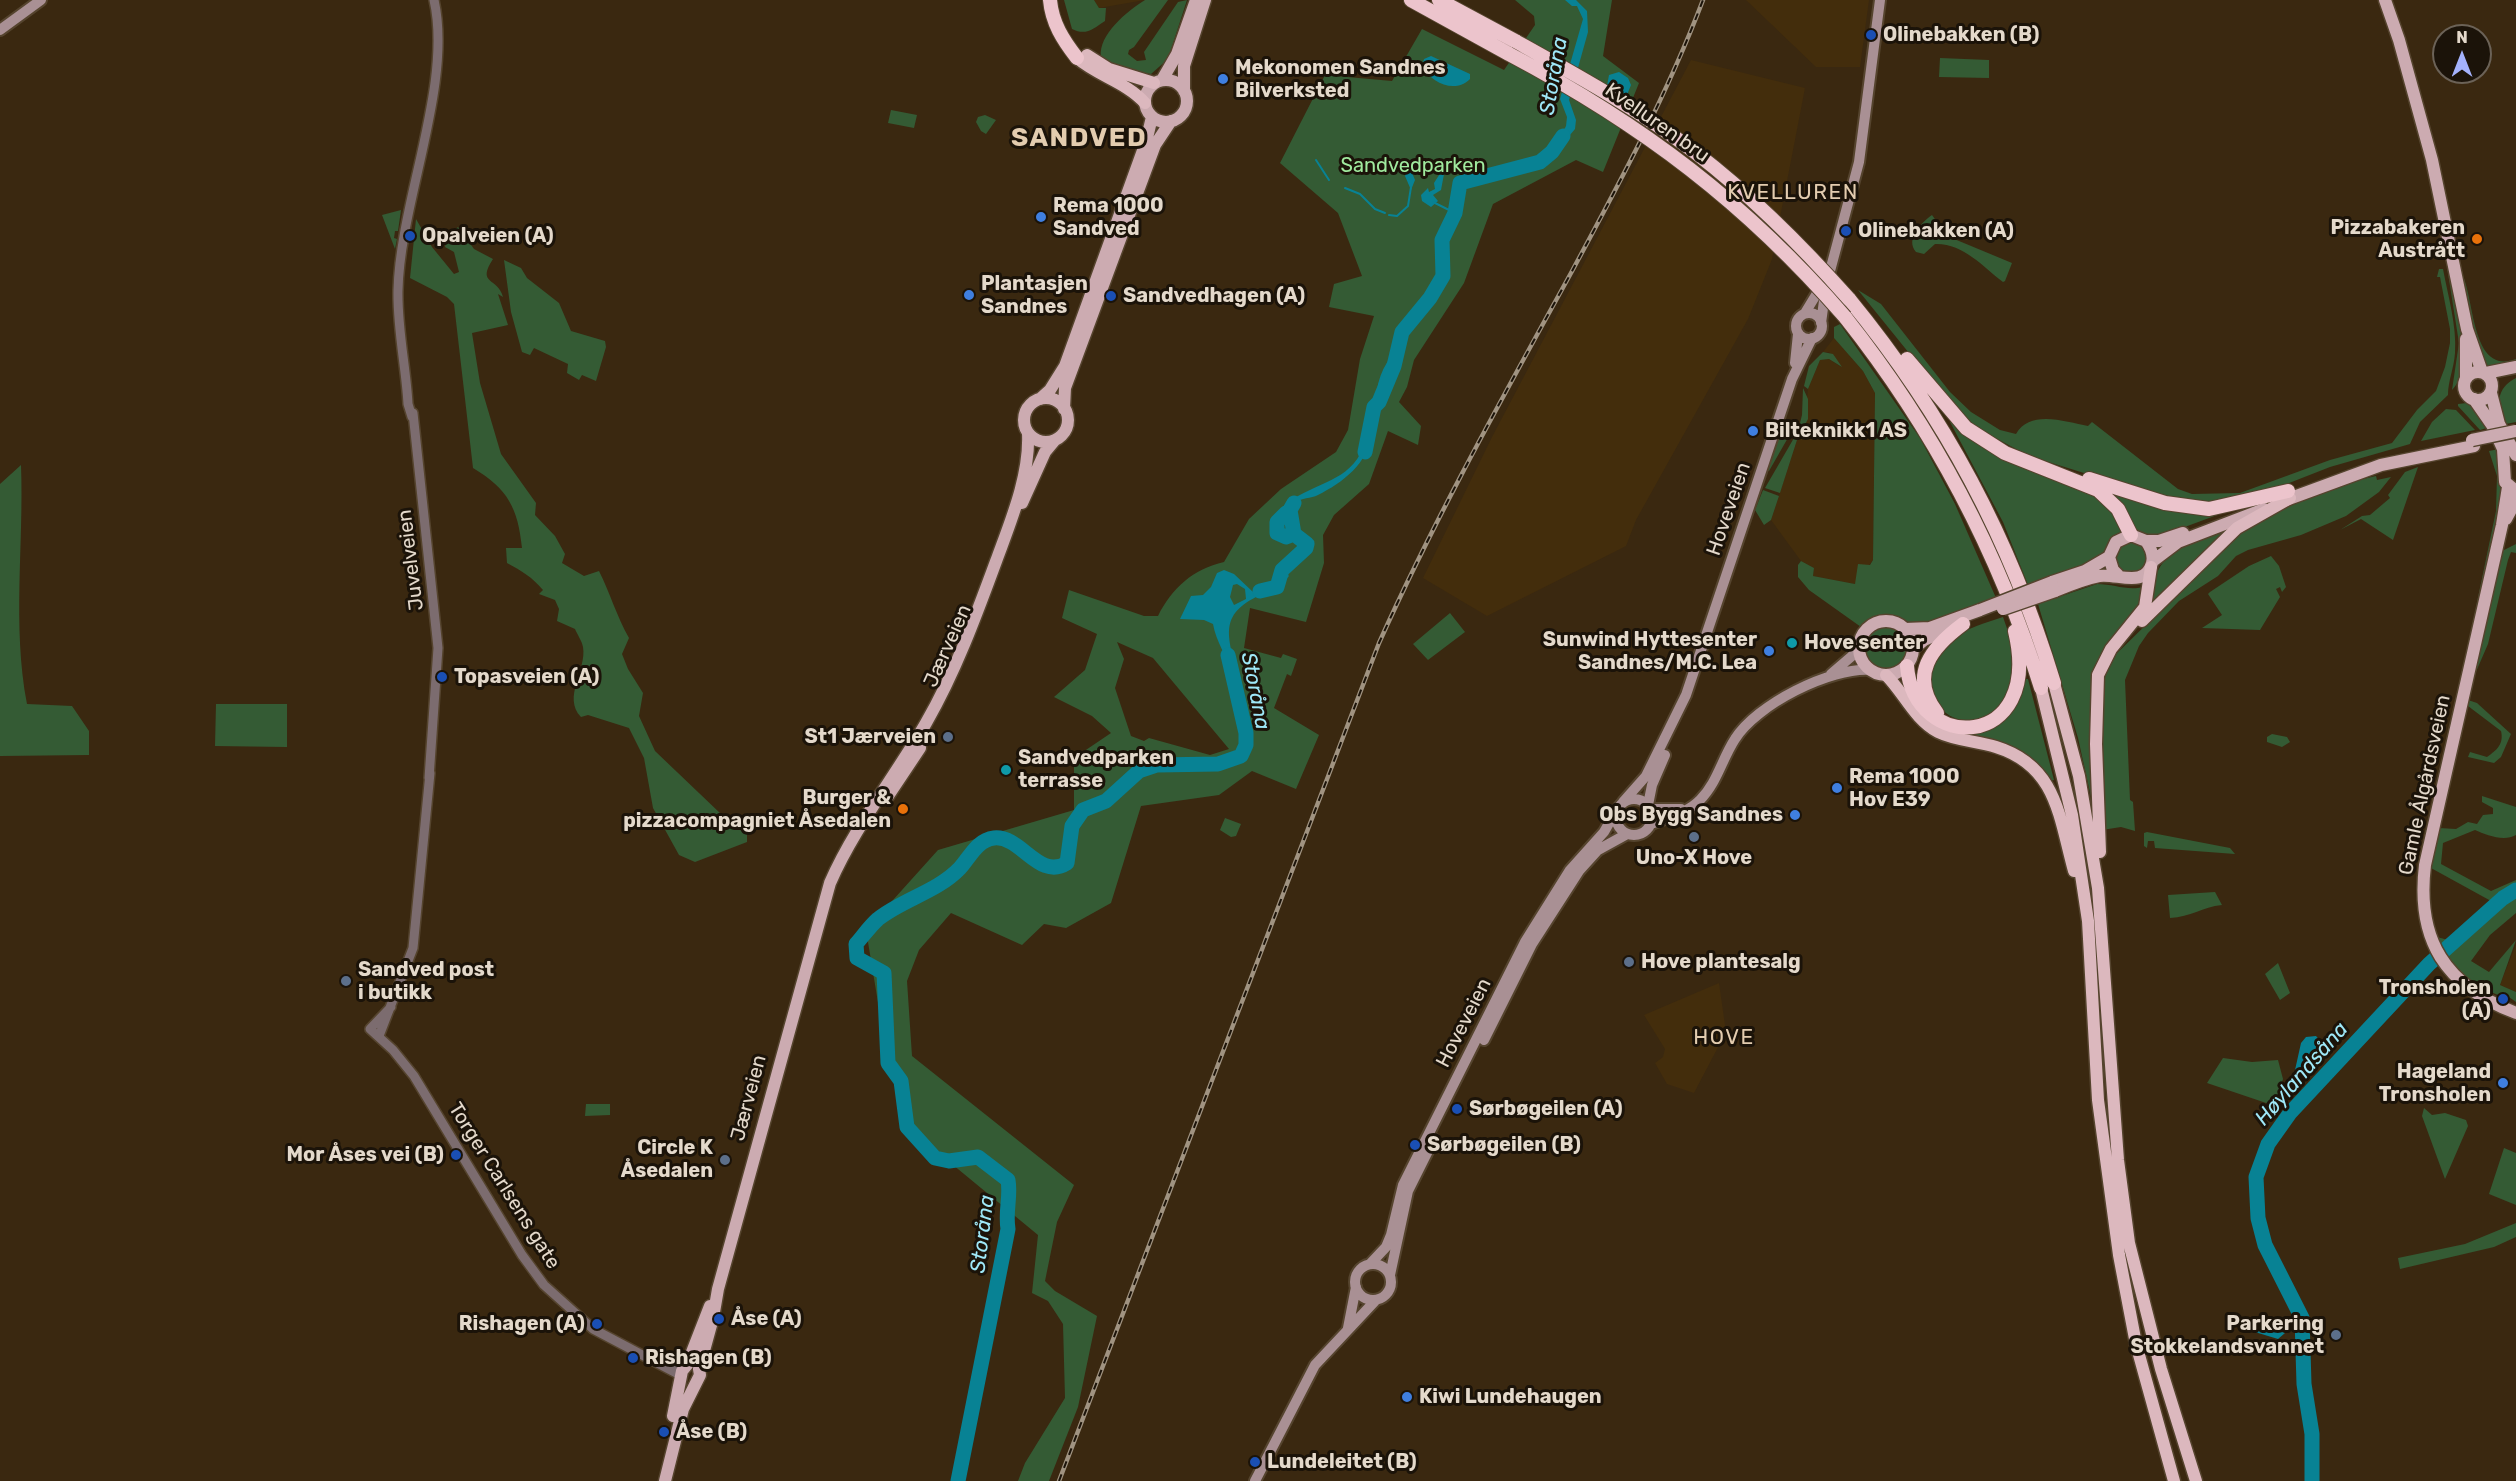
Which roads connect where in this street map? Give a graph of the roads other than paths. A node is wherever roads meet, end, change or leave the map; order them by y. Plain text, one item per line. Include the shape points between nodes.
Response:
1 (41, 0) edge
2 (1050, 0) edge
3 (1058, 0) edge
4 (1196, 0) edge
5 (1205, 0) edge
6 (1411, 0) edge
7 (1438, 0) edge
8 (1456, 0) edge
9 (1880, 0) edge
10 (2385, 0) edge
11 (0, 30) edge
12 (437, 30) dead end
13 (1517, 42) junction
14 (1082, 56) junction
15 (1158, 82) junction
16 (1184, 91) junction
17 (1144, 103) junction
18 (1152, 117) junction
19 (1171, 122) junction
20 (1833, 260) junction
21 (1849, 299) junction
22 (1805, 313) junction
23 (1821, 323) junction
24 (2467, 328) junction
25 (1798, 333) junction
26 (1812, 338) junction
27 (2516, 367) edge
28 (2484, 372) junction
29 (2516, 373) edge
30 (2466, 378) junction
31 (1792, 379) junction
32 (2492, 390) junction
33 (1040, 399) junction
34 (2474, 399) junction
35 (1064, 409) junction
36 (2516, 431) edge
37 (1028, 433) junction
38 (2516, 437) edge
39 (1055, 440) junction
40 (2473, 443) junction
41 (2516, 455) edge
42 (2516, 464) edge
43 (2505, 473) junction
44 (2063, 475) junction
45 (2512, 489) edge
46 (2289, 494) junction
47 (2516, 501) edge
48 (2502, 525) junction
49 (2131, 535) junction
50 (2146, 541) junction
51 (2109, 556) junction
52 (2152, 564) junction
53 (1999, 574) junction
54 (2118, 575) junction
55 (2053, 586) junction
56 (1981, 613) junction
57 (1963, 624) junction
58 (1905, 629) junction
59 (2121, 639) junction
60 (1860, 643) junction
61 (1913, 649) junction
62 (1701, 651) junction
63 (1907, 666) junction
64 (1871, 670) junction
65 (1886, 675) junction
66 (1826, 678) junction
67 (2048, 686) junction
68 (1944, 722) junction
69 (1620, 806) junction
70 (1649, 807) junction
71 (1688, 810) junction
72 (1651, 824) junction
73 (1627, 834) junction
74 (845, 851) junction
75 (2088, 921) junction
76 (2102, 928) junction
77 (391, 1008) junction
78 (2516, 1013) edge
79 (370, 1029) joint
80 (379, 1036) junction
81 (1370, 1264) junction
82 (1390, 1275) junction
83 (1356, 1287) junction
84 (1375, 1301) junction
85 (1347, 1333) junction
86 (689, 1372) junction
87 (657, 1481) edge
88 (665, 1481) edge
89 (1255, 1481) edge
90 (2174, 1481) edge
91 (2196, 1481) edge

1 - 11 main road
2 - 14 highway via 1064,41
3 - 14 highway via 1069,34
4 - 15 main road via 1177,54
5 - 16 main road via 1184,66
6 - 53 highway, Kvelluren bru, bridge via 1618,117 1703,178 1788,254 1845,317 1890,377 1939,452
7 - 13 highway
8 - 13 highway
9 - 20 main road via 1859,162
10 - 24 main road via 2439,190
12 - 77 street, Juvelveien via 432,92 401,269 408,404 437,625 437,719 413,948
13 - 21 highway, Kvelluren bru, bridge via 1624,104 1696,153 1778,223
14 - 15 highway via 1118,72
14 - 17 highway via 1106,78 1134,91
15 - 16 main road via 1175,82
15 - 17 main road via 1145,95
16 - 19 main road via 1184,112
17 - 18 main road
18 - 19 main road
18 - 33 main road via 1065,366
19 - 35 main road via 1155,145 1065,388
20 - 22 main road
20 - 23 main road
21 - 44 highway via 1865,307 1966,428 2005,453
21 - 67 highway via 1911,379 1973,480 2021,584
22 - 23 main road via 1816,315
22 - 25 main road via 1797,320
23 - 26 main road via 1820,333
24 - 28 main road
24 - 30 main road
25 - 26 main road
25 - 31 main road, Hoveveien
26 - 31 main road, Hoveveien
27 - 28 main road
28 - 30 main road via 2476,371
28 - 32 main road via 2491,378
29 - 32 main road
30 - 34 main road via 2465,392
31 - 62 main road, Hoveveien
32 - 34 main road via 2486,398
32 - 41 main road via 2499,424
33 - 35 main road via 1053,399
33 - 37 main road via 1025,411 1024,427
34 - 43 main road via 2501,443
35 - 39 main road via 1065,430
36 - 40 main road, bridge
37 - 39 main road via 1040,442
37 - 74 main road, Jærveien via 1029,454 1011,518 963,648 927,722
38 - 40 main road
39 - 74 main road, Jærveien via 1045,452 1026,493 996,586 948,694 902,778
40 - 46 main road via 2381,465
42 - 43 main road
43 - 45 main road
44 - 46 highway via 2086,478 2165,503 2209,509
44 - 49 highway via 2098,490 2110,500
45 - 48 main road, Gamle Ålgårdsveien
46 - 50 main road via 2175,536
46 - 52 main road via 2178,542
46 - 59 highway via 2237,528
47 - 48 main road, Gamle Ålgårdsveien
48 - 78 main road, Gamle Ålgårdsveien via 2426,865 2424,912 2440,958 2456,977 2479,996
49 - 50 main road
49 - 51 main road via 2116,542
50 - 52 main road via 2153,554
51 - 54 main road
51 - 55 main road
52 - 54 main road via 2141,577
52 - 59 highway via 2145,607
53 - 67 highway
53 - 68 highway via 2020,658 2017,692 2007,710 1987,723 1961,727
54 - 55 main road
55 - 56 main road, bridge
56 - 57 main road
56 - 58 main road via 1930,628
57 - 61 main road via 1934,635
57 - 68 highway via 1934,648 1925,668 1927,698
58 - 60 main road via 1883,622 1868,629
58 - 61 main road
59 - 76 highway via 2103,662 2096,689 2098,832 2105,888
60 - 64 main road via 1861,656
60 - 66 main road via 1852,656
61 - 63 main road
62 - 69 main road, Hoveveien via 1665,742 1642,782
62 - 70 main road, Hoveveien via 1693,697 1660,762
63 - 65 main road
63 - 68 highway via 1910,685 1919,703 1933,718
64 - 65 main road
64 - 66 main road via 1856,669
65 - 75 highway via 1929,726 1946,735 2022,757 2044,779 2052,790
66 - 71 main road via 1769,707 1746,724 1709,790
67 - 75 highway
67 - 76 highway via 2079,776
69 - 70 main road via 1633,798
69 - 73 main road via 1616,822
69 - 81 main road, Hoveveien via 1604,832 1570,870 1525,942 1403,1185 1386,1247
70 - 71 main road
70 - 72 main road
71 - 72 main road
72 - 73 main road via 1641,834
73 - 82 main road, Hoveveien via 1598,849 1590,858 1532,944 1408,1191
74 - 86 main road, Jærveien via 820,911 713,1318
75 - 90 highway via 2098,1100 2126,1296
76 - 91 highway via 2122,1195 2145,1311
77 - 79 street, Juvelveien
77 - 80 street, Juvelveien
79 - 80 street, Torger Carlsens gate
80 - 86 street, Torger Carlsens gate via 414,1076 544,1285 593,1329 655,1362
81 - 82 main road via 1382,1266
81 - 83 main road via 1356,1275
82 - 84 main road via 1389,1292
83 - 84 main road via 1361,1296
83 - 85 main road
84 - 85 main road
85 - 89 main road via 1308,1376
86 - 87 main road, Jærveien
86 - 88 main road, Jærveien

